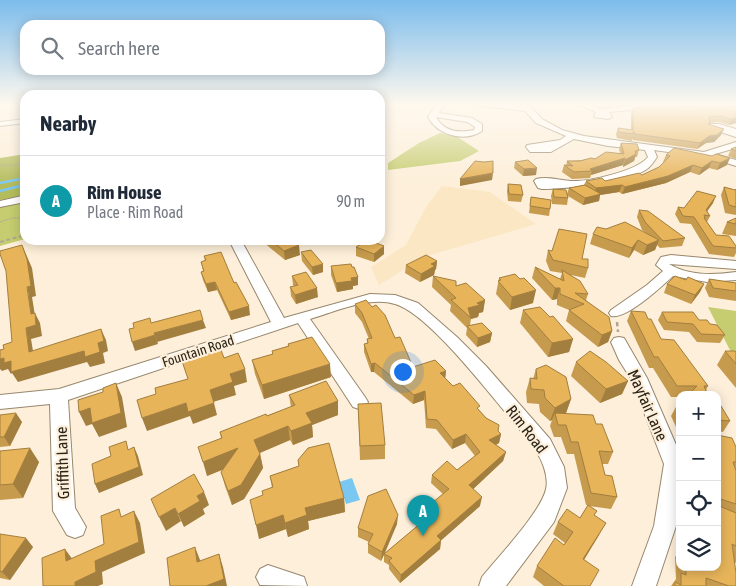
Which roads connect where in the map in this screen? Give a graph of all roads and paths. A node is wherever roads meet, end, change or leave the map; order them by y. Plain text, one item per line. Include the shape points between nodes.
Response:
1 (452, 131) edge
2 (475, 131) edge
3 (564, 131) edge
4 (574, 135) junction
5 (562, 142) dead end
6 (736, 145) edge
7 (648, 146) junction
8 (706, 154) junction
9 (736, 163) edge
10 (20, 164) edge
11 (0, 166) edge
12 (568, 183) dead end
13 (20, 199) edge
14 (0, 204) edge
15 (20, 218) edge
16 (0, 222) edge
17 (20, 237) edge
18 (0, 242) edge
19 (238, 245) edge
20 (736, 265) edge
21 (670, 271) junction
22 (736, 276) edge
23 (395, 299) joint
24 (616, 313) joint
25 (301, 318) junction
26 (280, 324) junction
27 (618, 342) joint
28 (59, 396) junction
29 (0, 402) edge
30 (359, 402) edge
31 (75, 527) dead end
32 (268, 577) dead end
33 (295, 586) edge
34 (491, 586) edge
35 (644, 586) edge

1 - 2 street
3 - 4 street
4 - 5 street
4 - 7 street
6 - 8 street
7 - 8 street
7 - 12 street via 653,157 641,169 603,179
8 - 9 street
10 - 11 path
13 - 14 street
15 - 16 path
17 - 18 path
19 - 26 street
20 - 21 street via 665,260 662,265
21 - 22 street via 701,277
21 - 24 street
23 - 25 street, Fountain Road via 370,298
23 - 34 street, Rim Road via 413,306 480,370 543,445 554,467 557,488 546,515
24 - 27 path
25 - 26 street, Fountain Road
25 - 30 street
26 - 28 street, Fountain Road
27 - 35 street, Mayfair Lane via 646,395 674,464 665,526
28 - 29 street, Fountain Road
28 - 31 street, Griffith Lane via 64,511
32 - 33 street

